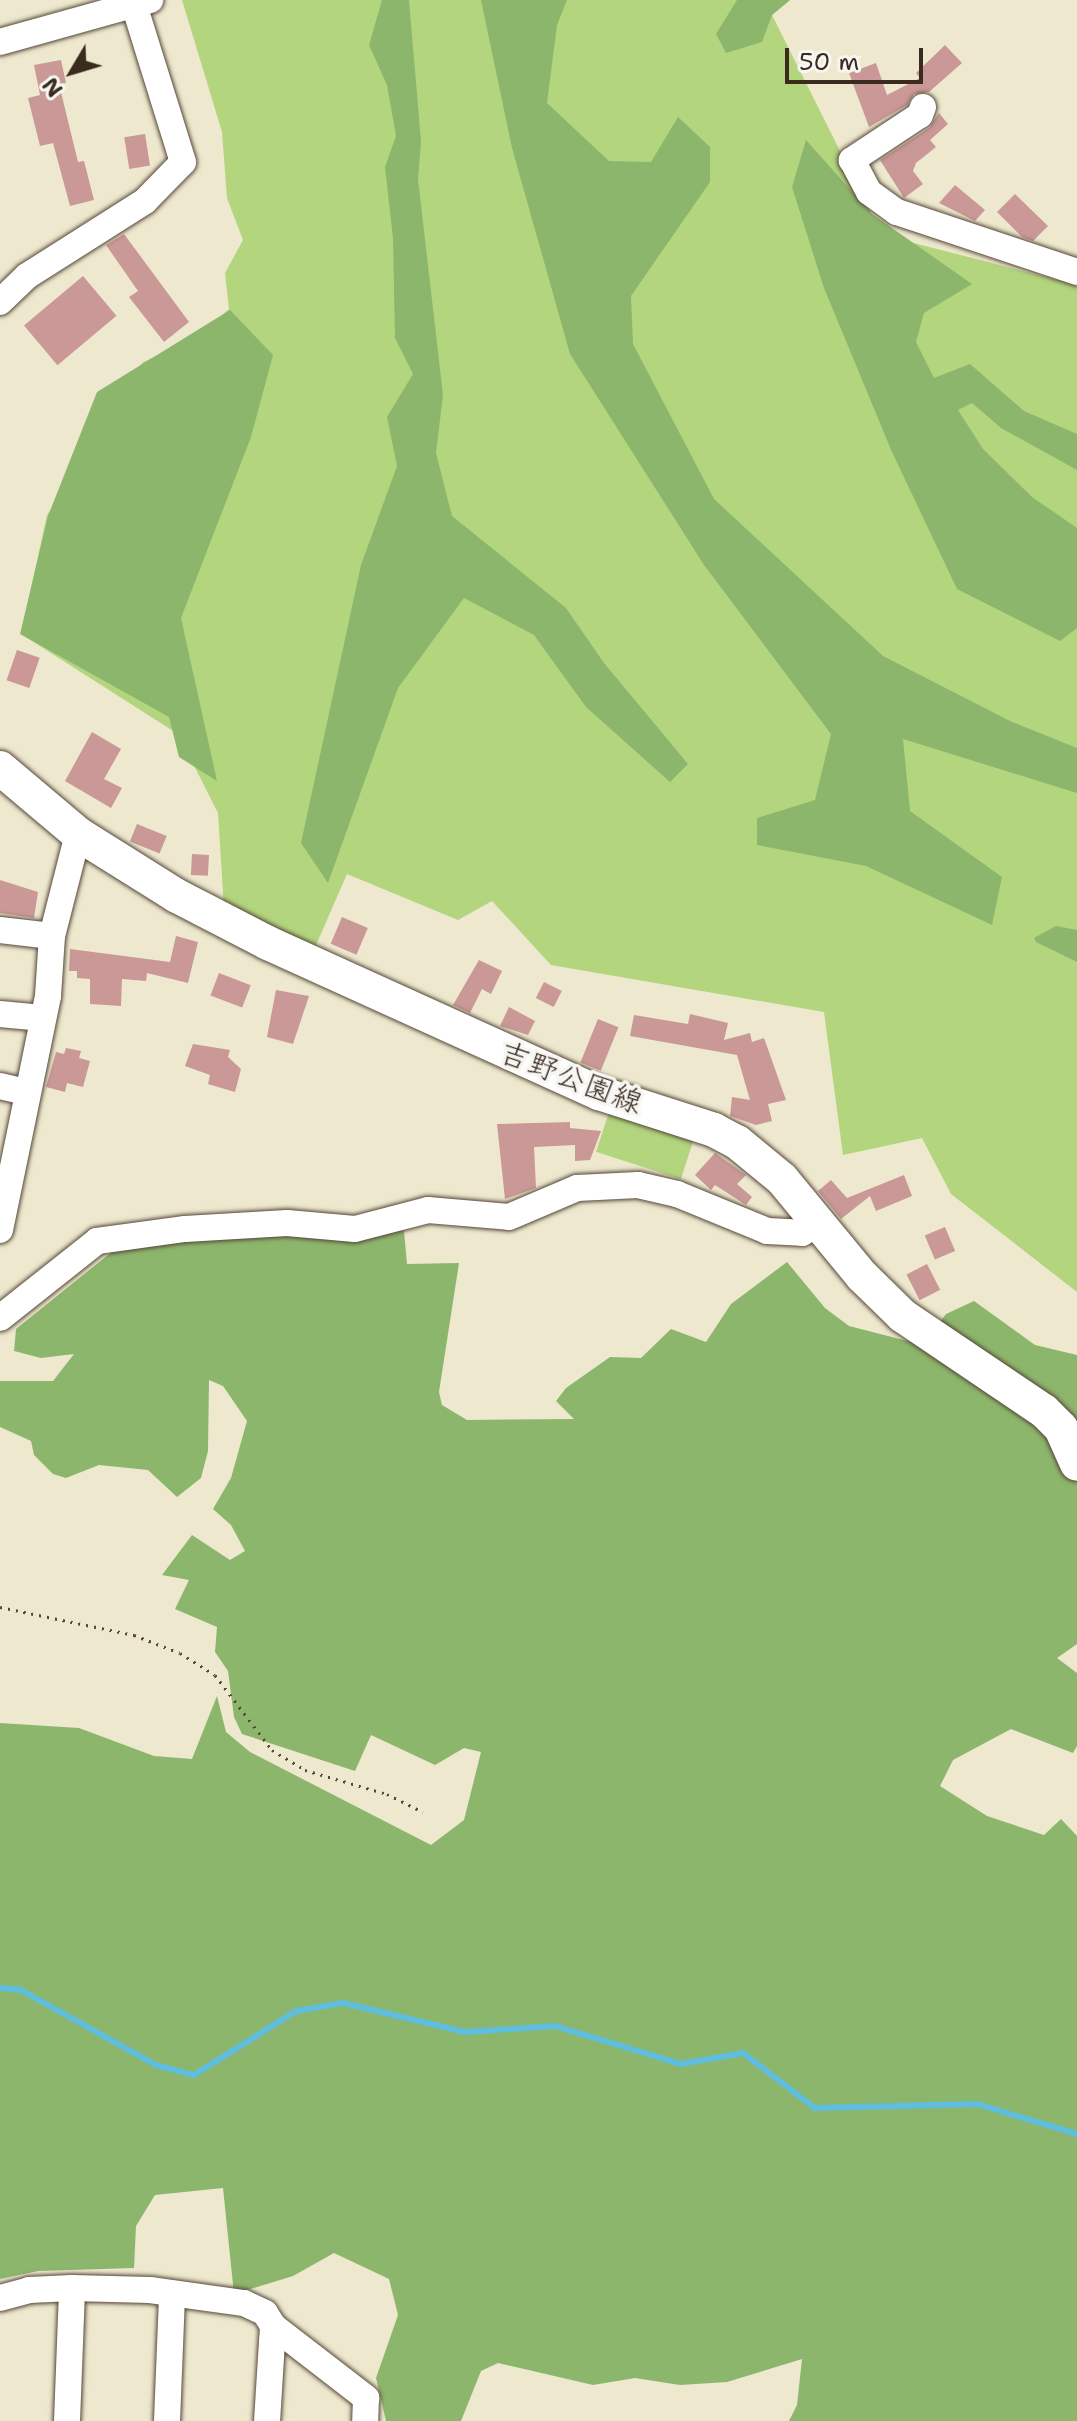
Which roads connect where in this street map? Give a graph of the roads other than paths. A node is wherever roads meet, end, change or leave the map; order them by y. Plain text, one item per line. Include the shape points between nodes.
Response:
1 (142, 2) edge
2 (0, 42) edge
3 (923, 107) dead end
4 (1077, 272) edge
5 (0, 302) edge
6 (0, 768) edge
7 (78, 834) junction
8 (0, 930) edge
9 (52, 936) junction
10 (0, 1014) edge
11 (43, 1018) junction
12 (0, 1086) edge
13 (27, 1092) junction
14 (820, 1222) junction
15 (0, 1230) edge
16 (0, 1318) edge
17 (1077, 1464) edge
18 (72, 2288) junction
19 (172, 2294) junction
20 (0, 2298) edge
21 (273, 2326) junction
22 (67, 2421) edge
23 (167, 2421) edge
24 (267, 2421) edge
25 (365, 2421) edge

1 - 2 street
1 - 5 street via 183,162 145,201 27,276
3 - 4 street via 920,115 852,160 869,192 897,212
6 - 7 main road, 吉野公園線
7 - 9 street
7 - 14 main road, 吉野公園線 via 177,896 437,1024 599,1093 714,1130 757,1157
8 - 9 street
9 - 11 street
10 - 11 street
11 - 13 street
12 - 13 street
13 - 15 street
14 - 16 street via 802,1233 767,1231 677,1194 638,1185 577,1188 509,1217 428,1210 355,1229 287,1223 185,1229 97,1241
14 - 17 main road, 吉野公園線 via 862,1276 903,1316 1044,1411 1061,1428
18 - 19 street
18 - 20 street
18 - 22 street
19 - 21 street via 255,2306
19 - 23 street
21 - 24 street
21 - 25 street via 366,2398

